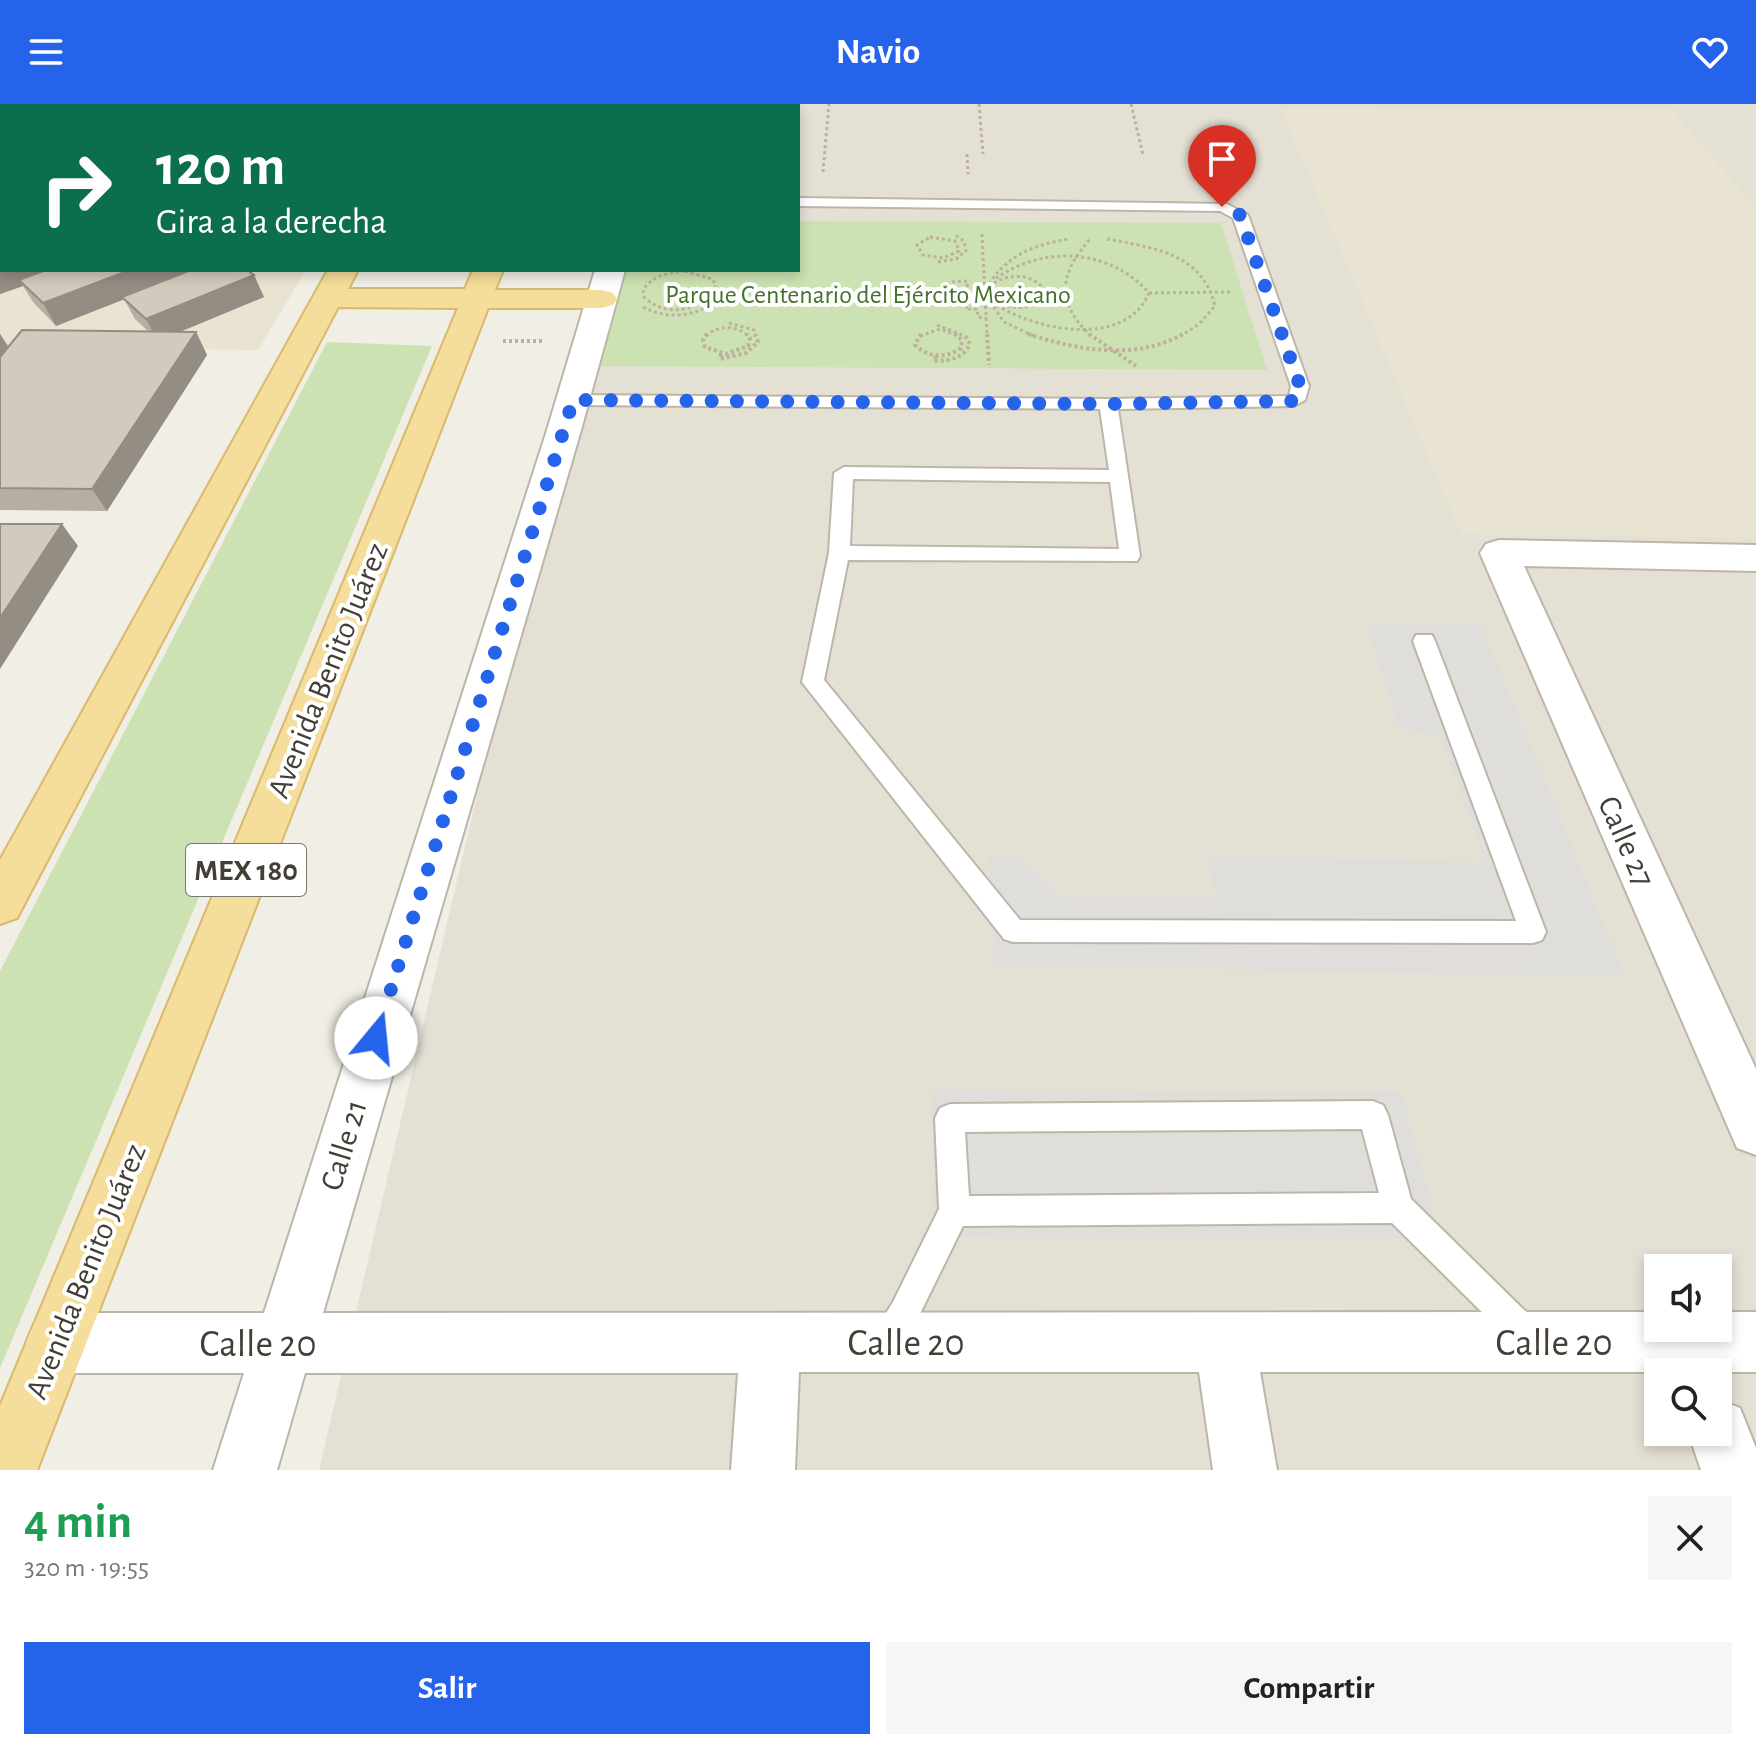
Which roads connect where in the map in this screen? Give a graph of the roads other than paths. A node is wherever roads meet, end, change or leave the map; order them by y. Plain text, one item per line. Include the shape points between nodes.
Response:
1 (800, 202) edge
2 (336, 284) edge
3 (482, 285) edge
4 (606, 285) edge
5 (573, 400) junction
6 (1108, 404) junction
7 (1119, 476) junction
8 (839, 553) junction
9 (1756, 558) edge
10 (1424, 641) dead end
11 (0, 904) edge
12 (1756, 1129) edge
13 (1398, 1208) junction
14 (954, 1211) junction
15 (770, 1342) junction
16 (1225, 1342) junction
17 (1544, 1342) junction
18 (1756, 1342) edge
19 (56, 1343) junction
20 (282, 1343) junction
21 (883, 1343) junction
22 (1691, 1357) edge
23 (1724, 1446) edge
24 (5, 1470) edge
25 (245, 1470) edge
26 (763, 1470) edge
27 (1245, 1470) edge
28 (1733, 1470) edge

1 - 6 lane via 1233,210 1240,215 1261,273 1299,396 1294,401
2 - 3 main road
2 - 11 main road
3 - 4 main road
3 - 19 main road, Avenida Benito Juárez / MEX 180
4 - 5 street, Calle 21
5 - 6 lane
5 - 20 street, Calle 21
6 - 7 lane
7 - 8 lane via 844,473
7 - 8 lane via 1130,556
8 - 10 lane via 813,682 1013,931 1533,932
9 - 12 street, Calle 27 via 1499,553
13 - 14 lane
13 - 14 lane via 1373,1115 950,1118
13 - 17 lane via 1513,1321
14 - 21 lane via 904,1313
15 - 20 street, Calle 20
15 - 21 street, Calle 20
15 - 26 street
16 - 17 street, Calle 20
16 - 21 street, Calle 20
16 - 27 street
17 - 22 street, Calle 20
18 - 22 street, Calle 20
19 - 20 street, Calle 20
19 - 24 main road, Avenida Benito Juárez / MEX 180
20 - 25 street, Calle 21
23 - 28 street

